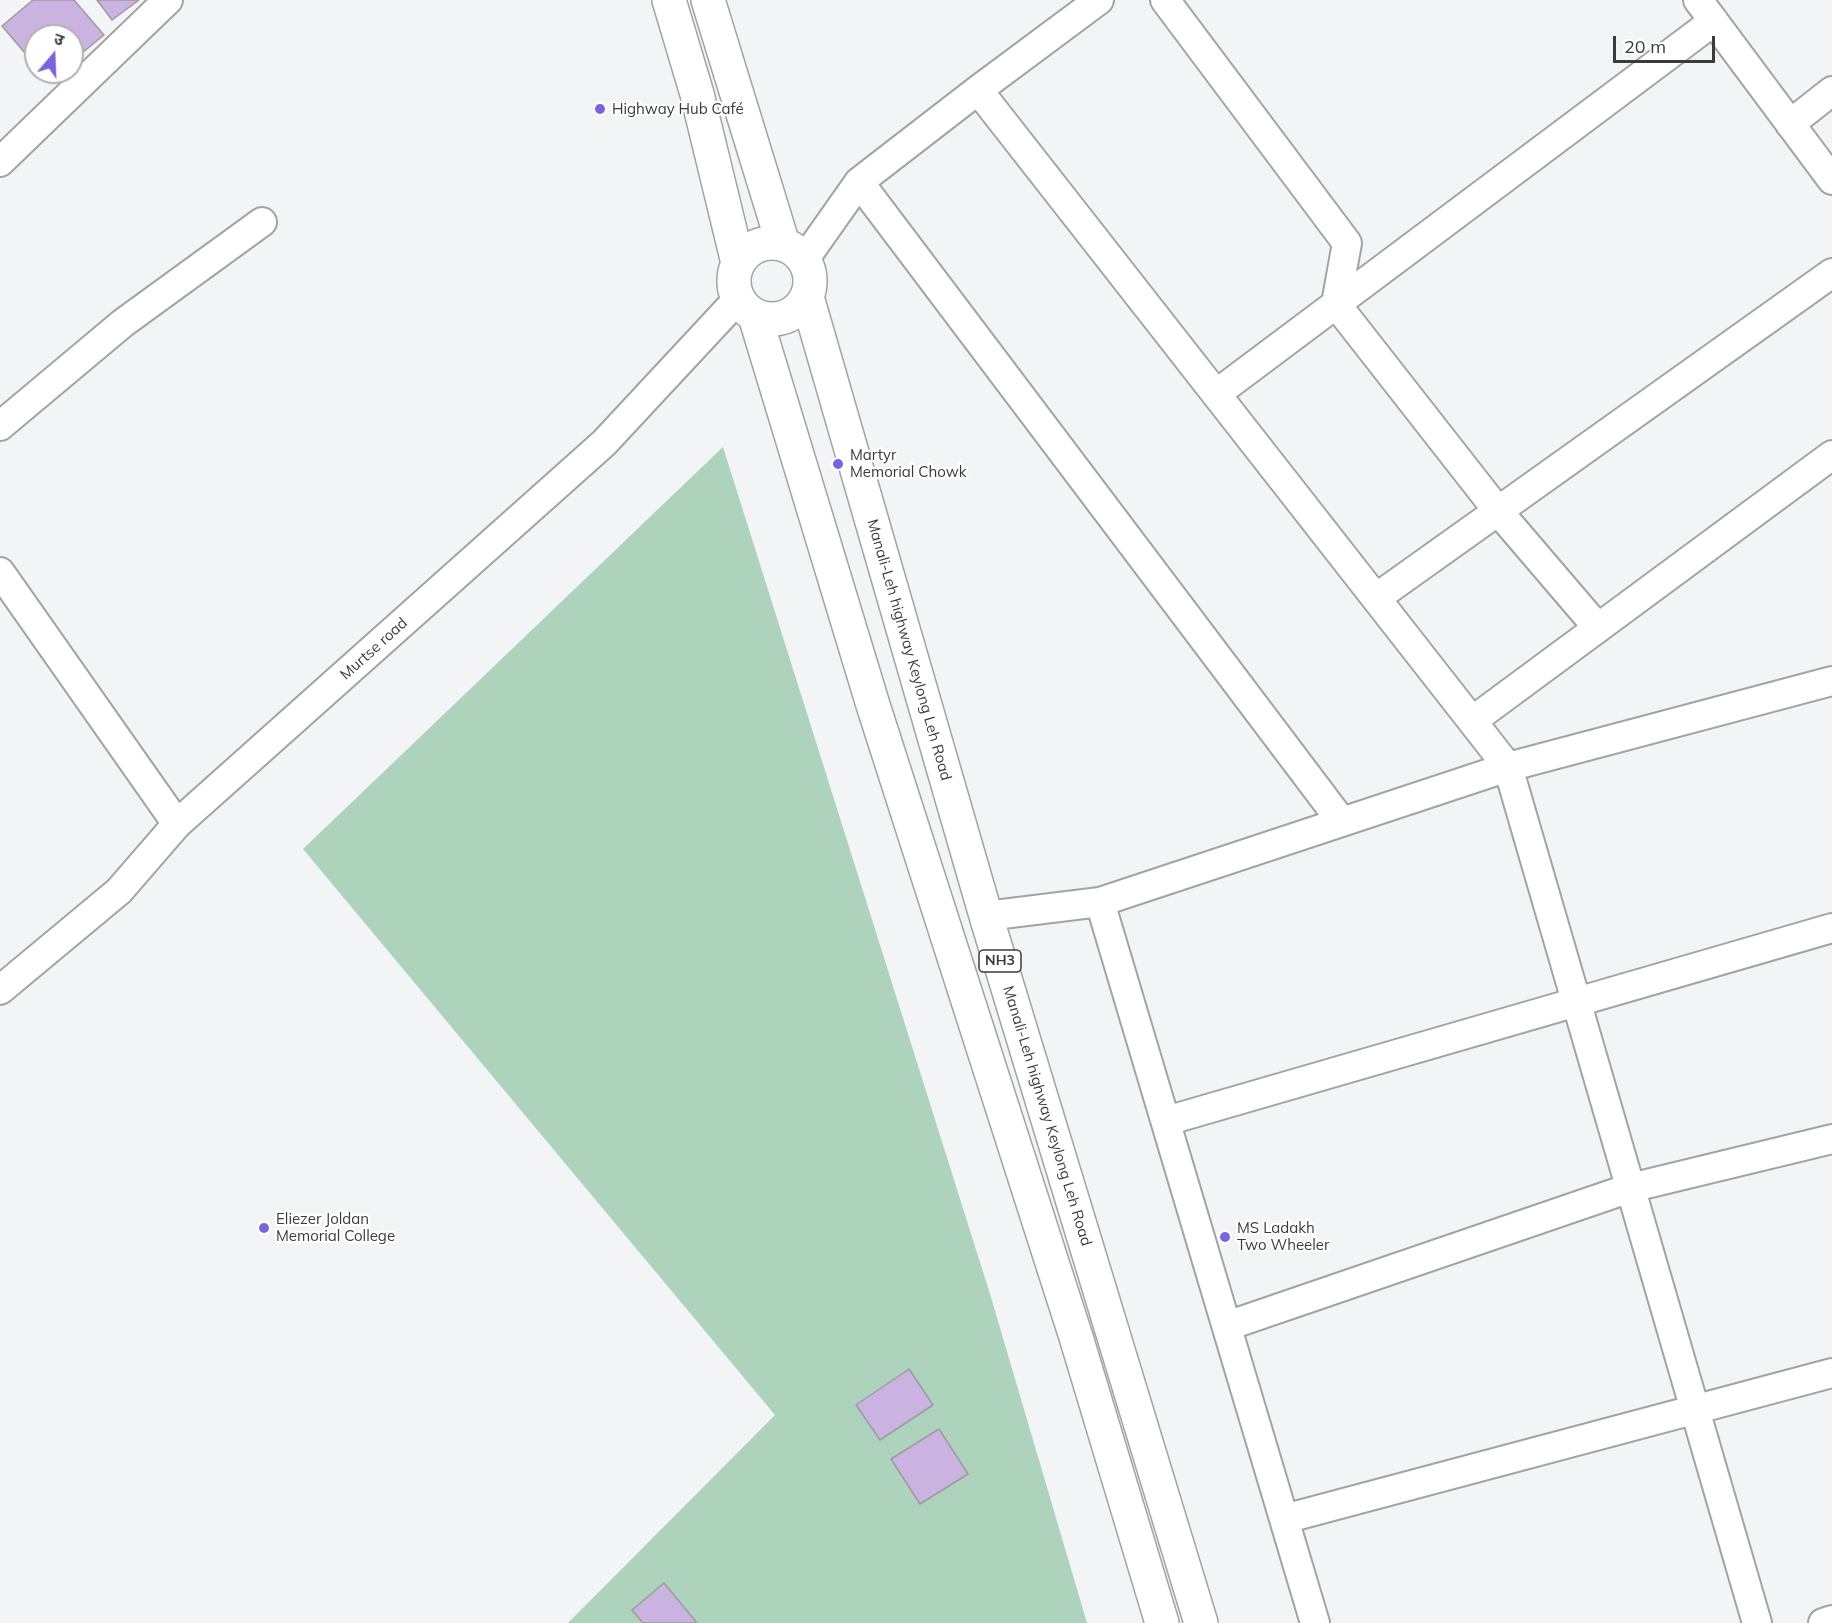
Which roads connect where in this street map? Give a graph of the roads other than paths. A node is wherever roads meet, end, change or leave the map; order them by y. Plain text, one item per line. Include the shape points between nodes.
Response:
1 (168, 0) edge
2 (669, 0) edge
3 (708, 0) edge
4 (1099, 0) edge
5 (1165, 0) edge
6 (1706, 10) edge
7 (978, 90) junction
8 (1832, 91) edge
9 (1790, 124) junction
10 (0, 162) edge
11 (1832, 180) edge
12 (859, 182) junction
13 (262, 222) dead end
14 (793, 252) junction
15 (738, 263) junction
16 (1832, 273) edge
17 (807, 297) junction
18 (1336, 304) junction
19 (747, 307) junction
20 (1216, 394) junction
21 (0, 426) edge
22 (1832, 455) edge
23 (1498, 511) junction
24 (0, 572) edge
25 (1376, 598) junction
26 (1598, 628) junction
27 (1832, 681) edge
28 (1472, 721) junction
29 (1508, 767) junction
30 (1342, 822) junction
31 (177, 824) junction
32 (1101, 902) junction
33 (986, 916) junction
34 (1832, 928) edge
35 (0, 990) edge
36 (1577, 1003) junction
37 (1166, 1121) junction
38 (1832, 1139) edge
39 (1630, 1188) junction
40 (1227, 1326) junction
41 (1832, 1373) edge
42 (1695, 1408) junction
43 (1284, 1519) junction
44 (1832, 1620) edge
45 (1162, 1623) edge
46 (1201, 1623) edge
47 (1315, 1623) edge
48 (1757, 1623) edge
49 (1823, 1623) edge

1 - 10 street
2 - 15 highway, NH3 via 697,94
3 - 14 highway, NH3
4 - 7 street
5 - 18 street via 1347,243
6 - 9 street
6 - 18 street
7 - 12 street
7 - 20 street
8 - 9 street
9 - 11 street
12 - 14 street
12 - 30 street
13 - 21 street via 123,323
14 - 15 highway via 770,243 757,246
14 - 17 highway, NH3 via 809,271
15 - 19 highway, NH3 via 734,287
16 - 23 street
17 - 19 highway via 791,315 779,318
17 - 33 highway, Manali-Leh highway Keylong Leh Road / NH3
18 - 20 street
18 - 23 street
19 - 31 street, Murtse road via 604,443
19 - 45 highway, NH3 via 1076,1337
20 - 25 street
22 - 26 street
23 - 25 street
23 - 26 street
24 - 31 street
25 - 28 street
26 - 28 street
27 - 29 street
28 - 29 street
29 - 30 street
29 - 36 street
30 - 32 street
31 - 35 street, Murtse road via 119,891
32 - 33 street
32 - 37 street
33 - 46 highway, Manali-Leh highway Keylong Leh Road / NH3
34 - 36 street
36 - 37 street
36 - 39 street
37 - 40 street
38 - 39 street
39 - 40 street
39 - 42 street
40 - 43 street
41 - 42 street
42 - 43 street
42 - 48 street
43 - 47 street
44 - 49 street

